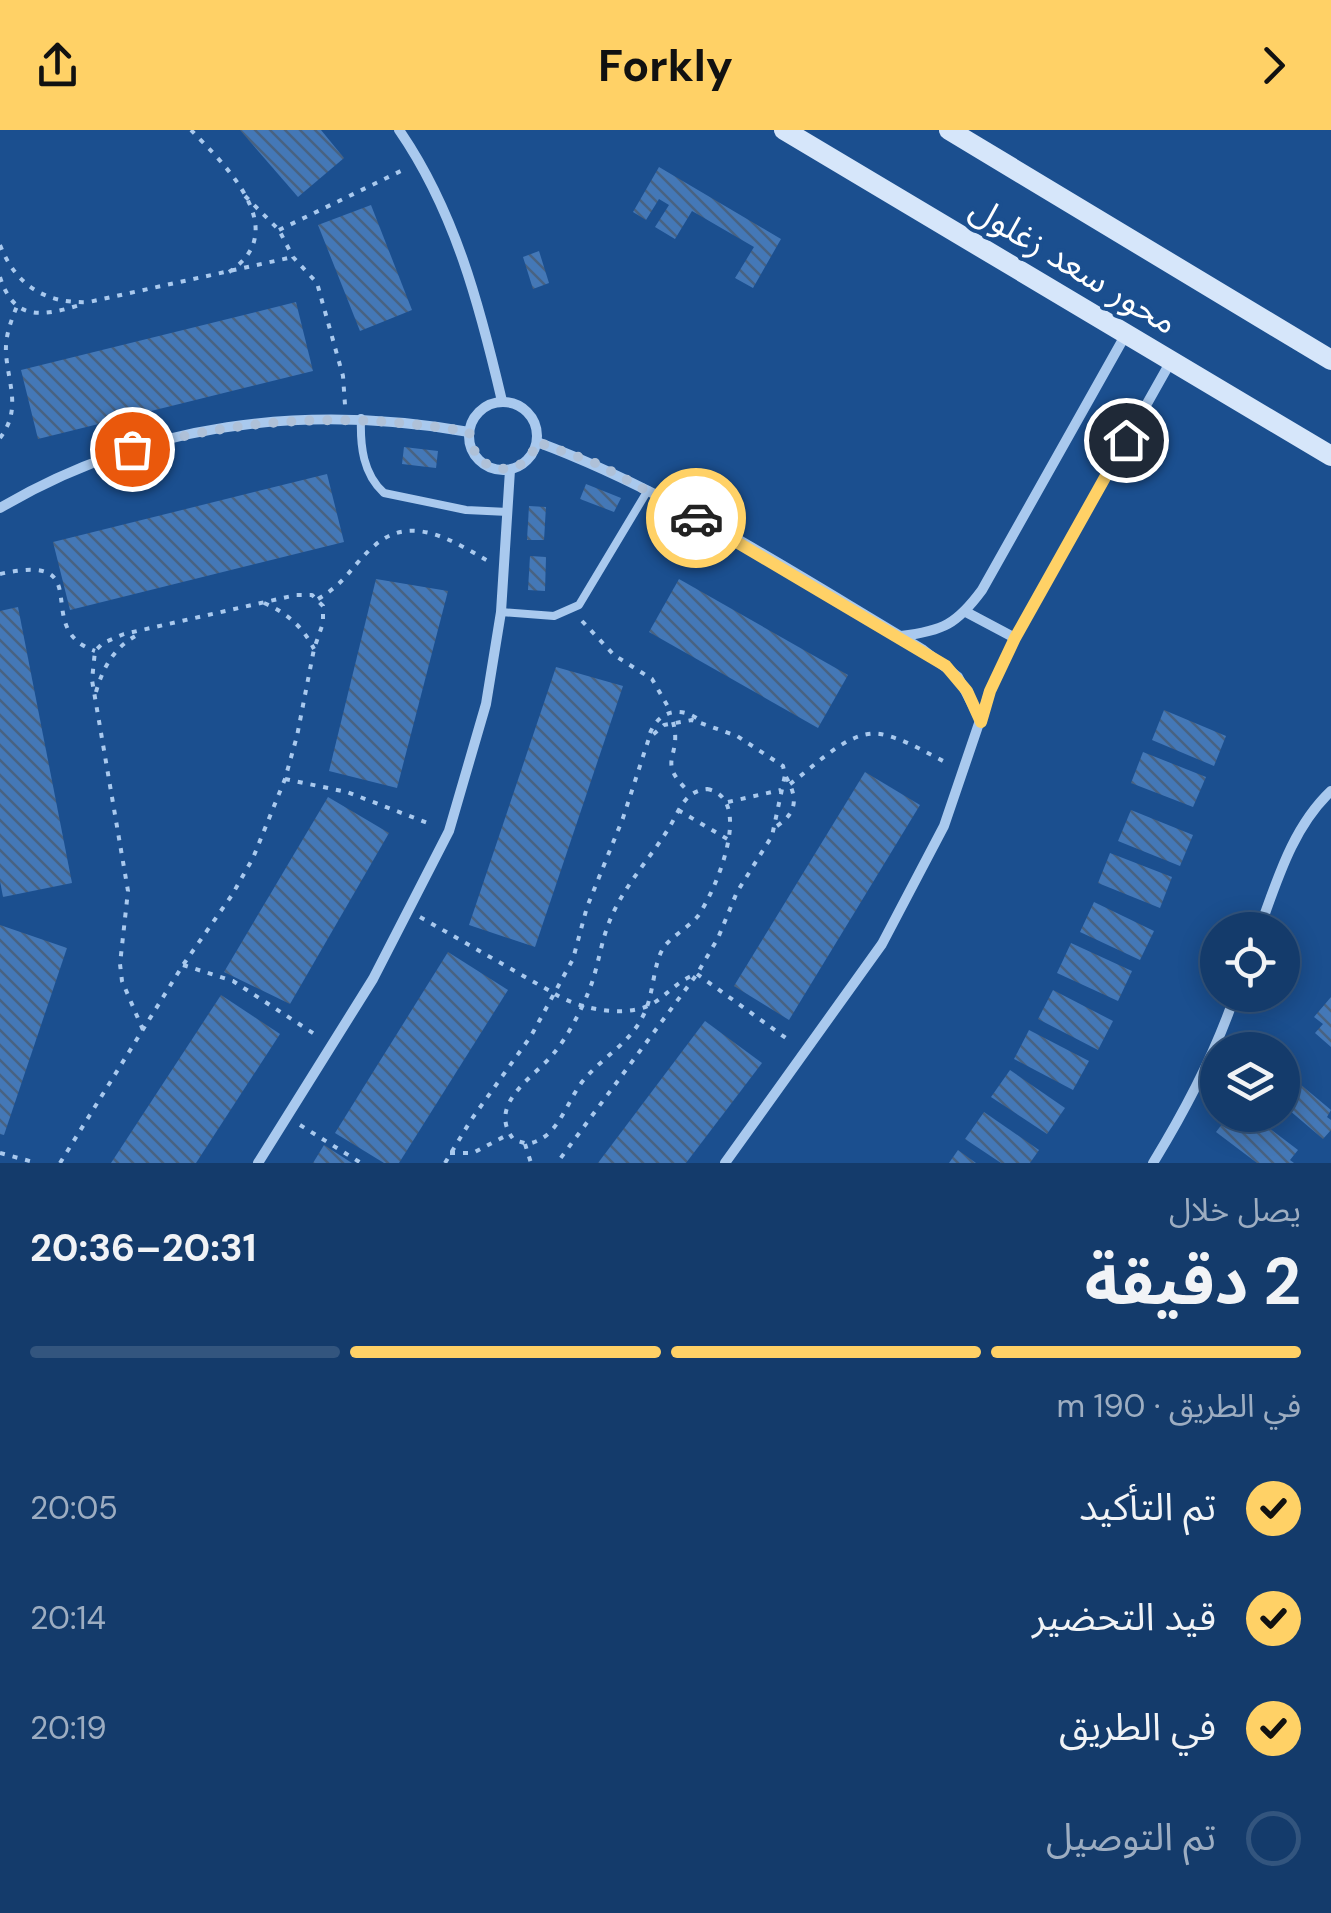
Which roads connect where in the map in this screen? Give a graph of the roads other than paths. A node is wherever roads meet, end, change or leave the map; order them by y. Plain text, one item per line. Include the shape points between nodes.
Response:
1 (399, 130) edge
2 (784, 130) edge
3 (949, 130) edge
4 (1126, 334) junction
5 (1331, 360) edge
6 (1171, 361) junction
7 (502, 402) junction
8 (362, 418) junction
9 (469, 432) junction
10 (537, 442) junction
11 (1331, 456) edge
12 (510, 470) junction
13 (648, 490) junction
14 (0, 508) edge
15 (508, 512) junction
16 (500, 612) junction
17 (966, 612) junction
18 (900, 636) junction
19 (1015, 638) junction
20 (981, 722) junction
21 (1331, 791) edge
22 (1265, 912) edge
23 (1229, 1012) edge
24 (258, 1163) edge
25 (725, 1163) edge
26 (1153, 1163) edge

1 - 7 street via 420,160 473,286
2 - 4 main road, محور سعد زغلول
3 - 5 main road, محور سعد زغلول
4 - 6 main road, محور سعد زغلول
4 - 17 street
6 - 11 main road, محور سعد زغلول
6 - 19 street
7 - 9 street via 480,410
7 - 10 street via 530,413
8 - 9 street
8 - 14 street via 264,421 184,434 106,457
8 - 15 lane via 362,456 384,494
9 - 12 street via 485,465
10 - 12 street via 528,460
10 - 13 street
12 - 15 street
13 - 16 lane via 572,610 554,616
13 - 18 street
15 - 16 street
16 - 24 street via 479,737 449,831 410,911
17 - 18 street via 938,630
17 - 19 street
18 - 20 street via 958,677
19 - 20 street
20 - 25 street via 944,826 882,944
21 - 22 street via 1297,835
23 - 26 street

